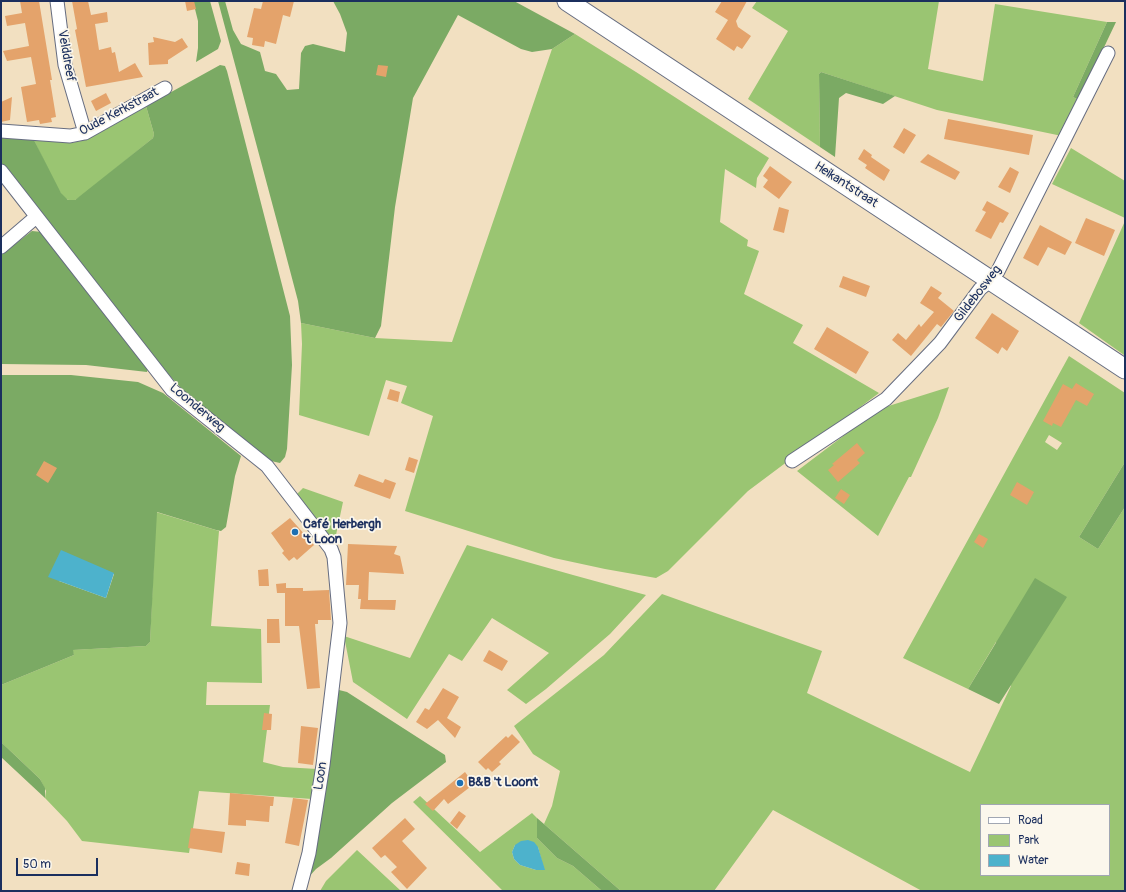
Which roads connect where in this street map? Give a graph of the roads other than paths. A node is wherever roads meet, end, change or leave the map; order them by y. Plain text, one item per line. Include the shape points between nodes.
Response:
1 (57, 1) edge
2 (567, 1) edge
3 (1108, 53) dead end
4 (165, 88) dead end
5 (1, 132) edge
6 (85, 133) junction
7 (1, 171) edge
8 (36, 217) junction
9 (1, 247) edge
10 (991, 280) junction
11 (1125, 369) edge
12 (792, 461) dead end
13 (334, 659) joint
14 (299, 891) edge

1 - 6 street, Velddreef via 65,65
2 - 10 street, Heikantstraat
3 - 10 street, Gildebosweg via 998,271
4 - 6 street, Oude Kerkstraat
5 - 6 street, Oude Kerkstraat via 70,136
7 - 8 street, Loonderweg
8 - 9 street
8 - 13 street, Loonderweg via 172,390 267,466 331,549 334,557 340,623
10 - 11 street, Heikantstraat via 1063,334
10 - 12 street, Gildebosweg via 980,288 940,343 886,399
13 - 14 street, Loon via 323,765 310,853

